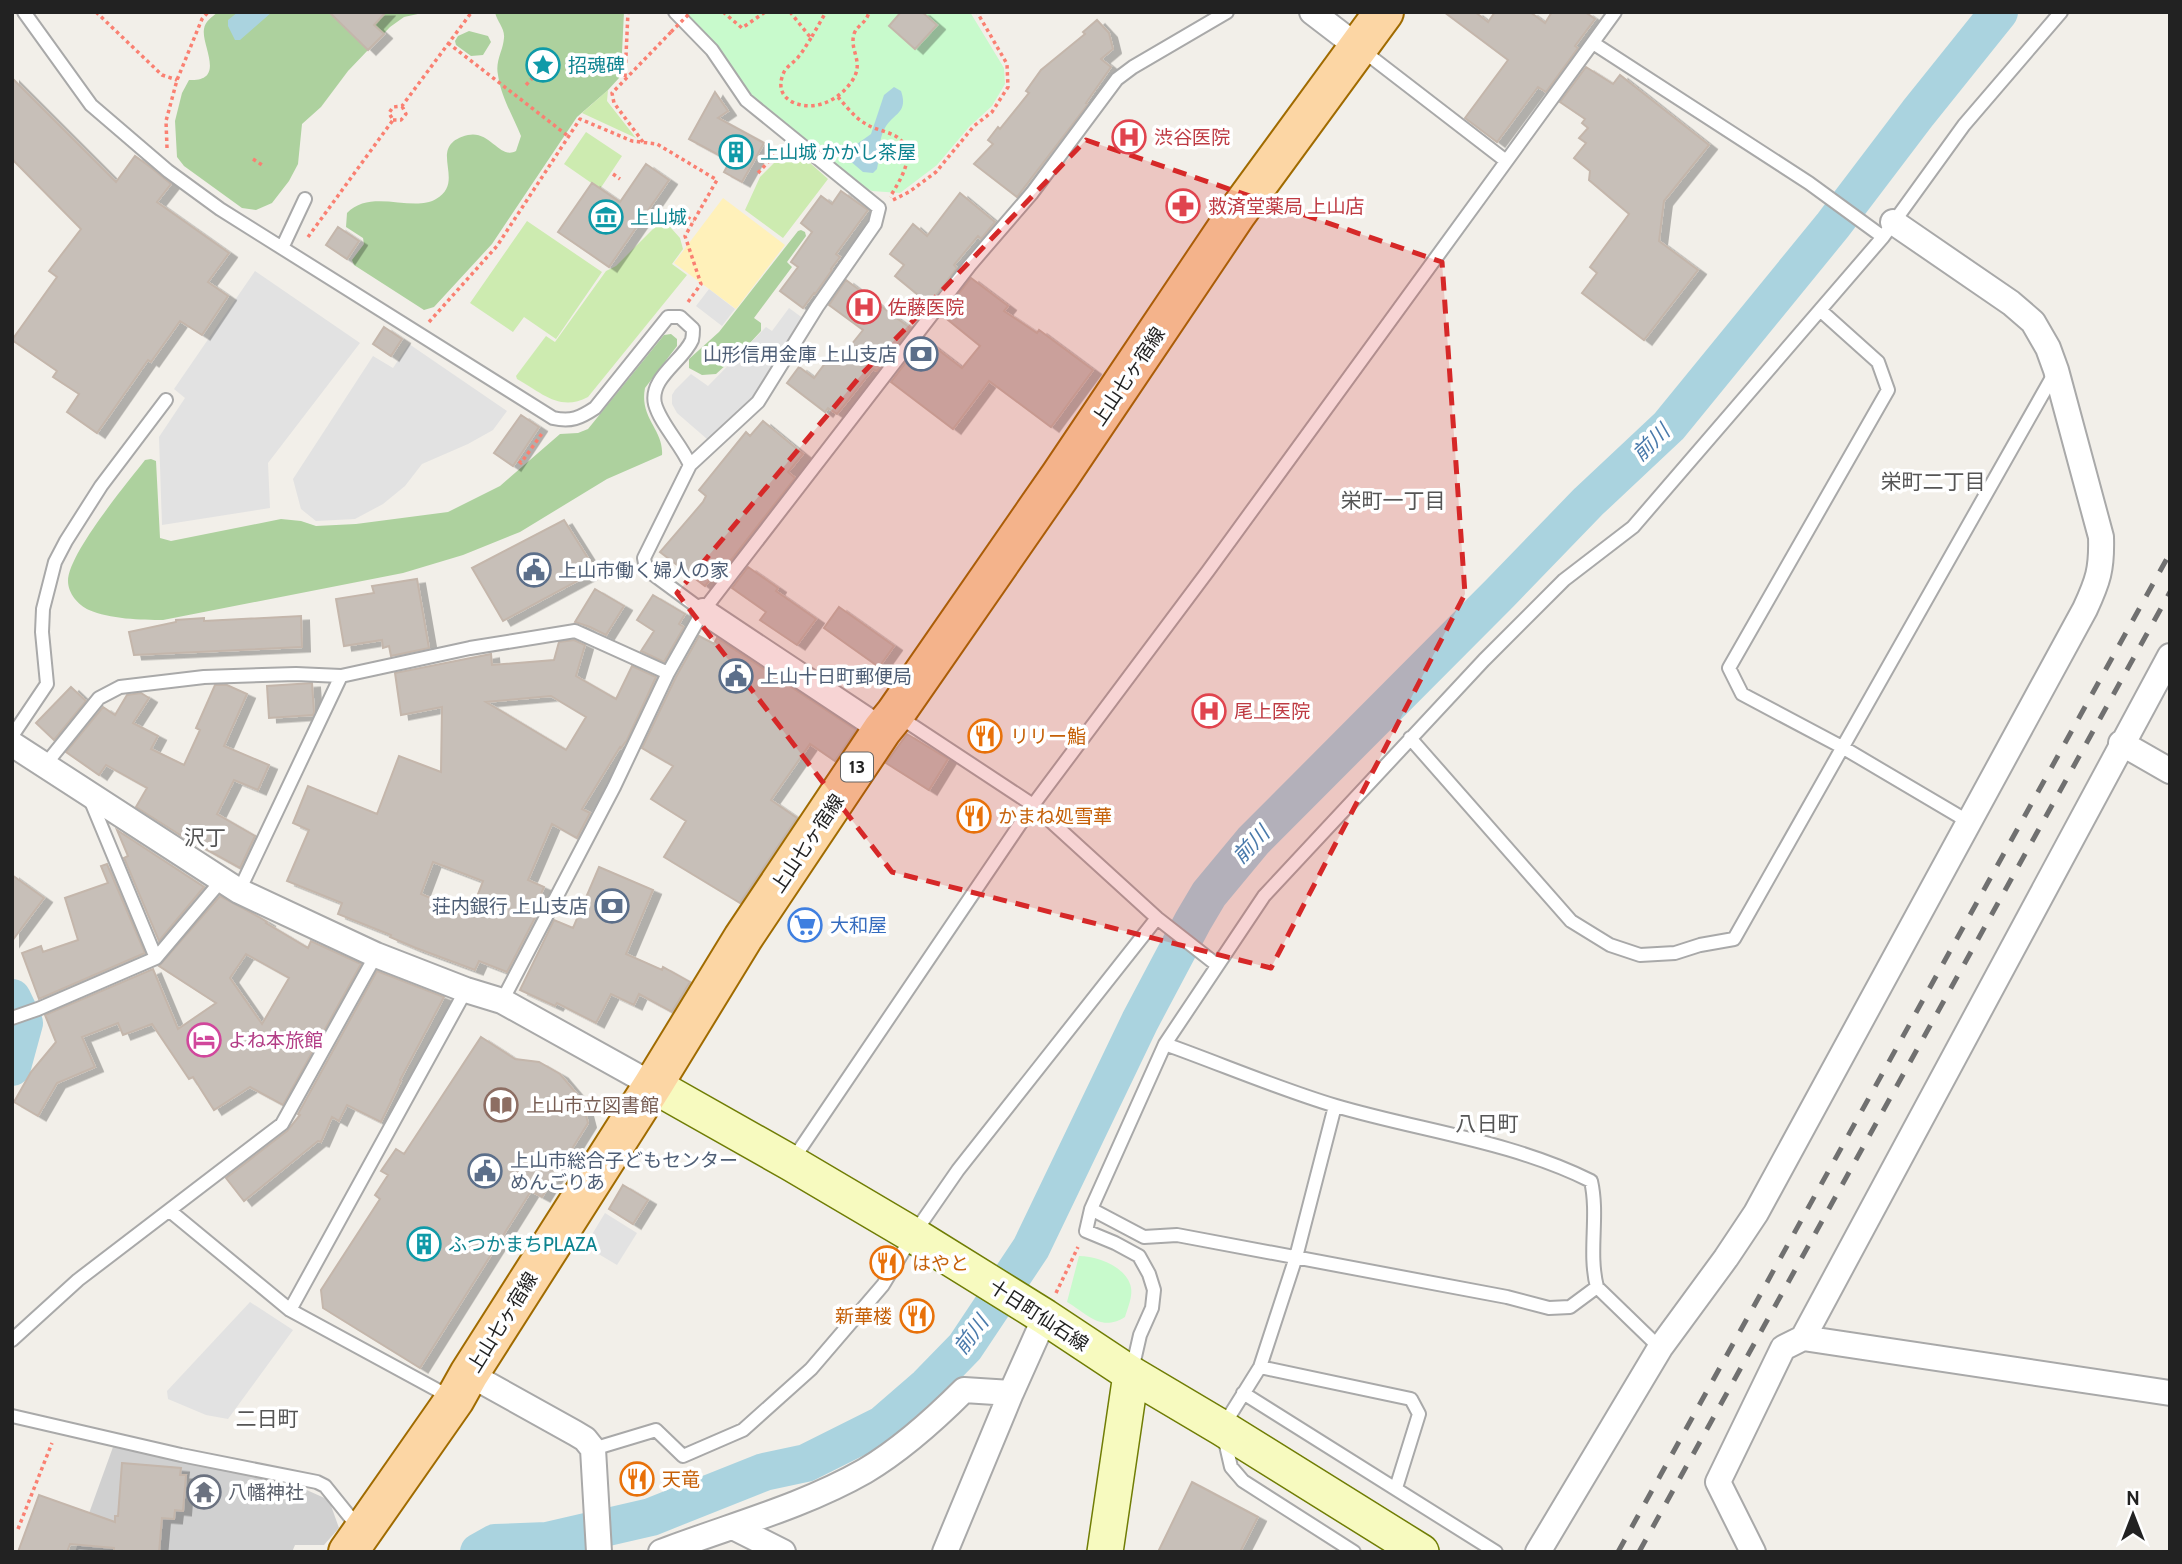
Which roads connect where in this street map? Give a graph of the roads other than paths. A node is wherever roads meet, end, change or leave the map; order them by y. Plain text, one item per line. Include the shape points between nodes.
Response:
1 (24, 12) edge
2 (675, 12) edge
3 (1227, 12) edge
4 (1312, 12) edge
5 (1384, 12) edge
6 (1615, 12) edge
7 (2061, 12) edge
8 (1593, 43) junction
9 (1359, 48) junction
10 (1506, 161) junction
11 (304, 199) dead end
12 (1888, 229) junction
13 (282, 248) junction
14 (1820, 310) junction
15 (2056, 370) junction
16 (166, 400) dead end
17 (690, 465) junction
18 (703, 611) junction
19 (2170, 656) edge
20 (668, 673) junction
21 (341, 676) junction
22 (889, 722) junction
23 (12, 736) edge
24 (1410, 738) junction
25 (2121, 743) junction
26 (12, 744) edge
27 (1842, 747) junction
28 (45, 765) junction
29 (2170, 771) edge
30 (87, 792) junction
31 (1033, 805) junction
32 (1969, 822) junction
33 (230, 886) junction
34 (1157, 918) junction
35 (376, 955) junction
36 (156, 957) junction
37 (1217, 965) junction
38 (466, 990) junction
39 (502, 1001) junction
40 (12, 1018) edge
41 (1165, 1044) junction
42 (653, 1085) junction
43 (1335, 1106) junction
44 (791, 1163) junction
45 (1091, 1209) junction
46 (170, 1211) junction
47 (913, 1235) junction
48 (1296, 1257) junction
49 (1597, 1287) junction
50 (290, 1310) junction
51 (1036, 1312) junction
52 (1803, 1338) junction
53 (12, 1340) edge
54 (1660, 1348) junction
55 (1260, 1367) junction
56 (1130, 1374) junction
57 (462, 1387) junction
58 (2168, 1388) edge
59 (1243, 1392) junction
60 (1011, 1393) junction
61 (12, 1416) edge
62 (1222, 1428) junction
63 (593, 1449) junction
64 (1396, 1488) junction
65 (733, 1527) junction
66 (356, 1542) edge
67 (599, 1552) edge
68 (662, 1552) edge
69 (783, 1552) edge
70 (945, 1552) edge
71 (1105, 1552) edge
72 (1354, 1552) edge
73 (1421, 1552) edge
74 (1496, 1552) edge
75 (1538, 1552) edge
76 (1753, 1552) edge

1 - 13 lane via 91,105 168,171
2 - 17 lane via 712,50 746,100 878,208 875,224 758,402
3 - 18 lane via 1117,79
4 - 9 street
5 - 9 main road, 上山七ヶ宿線 / 13
6 - 8 lane
7 - 12 lane via 1964,125
8 - 10 lane
8 - 12 lane
9 - 10 lane
9 - 22 main road, 上山七ヶ宿線 / 13 via 1237,213
10 - 31 lane
11 - 13 lane
12 - 14 lane
12 - 15 street via 2011,303 2034,322
13 - 17 lane via 553,418 569,421 595,408 668,317 680,317 693,329 692,340 656,387 654,401
14 - 24 lane via 1633,527 1564,580
14 - 27 lane via 1878,362 1888,390 1729,668 1742,694
15 - 27 lane
15 - 32 street via 2101,537 2102,564 2085,609
16 - 23 lane via 101,486 55,562 43,609 47,684
17 - 18 lane via 644,558 646,569
18 - 20 lane
18 - 22 street
19 - 25 street
20 - 21 lane via 575,631
20 - 39 lane
21 - 28 lane via 204,677 120,687 99,698
21 - 33 lane
22 - 31 lane
22 - 42 main road, 上山七ヶ宿線 / 13 via 743,938
24 - 27 lane via 1571,921 1610,945 1640,955 1675,953 1734,939
24 - 37 lane via 1264,897
25 - 29 street
25 - 52 street
26 - 28 street
27 - 32 lane
28 - 30 street
30 - 33 street
30 - 36 lane
31 - 34 lane
31 - 44 lane
32 - 54 street via 1756,1213
33 - 35 street
33 - 36 lane
34 - 37 lane
34 - 47 lane via 958,1170
35 - 38 street
35 - 46 lane via 282,1124
36 - 40 lane
37 - 41 lane
38 - 39 street
38 - 50 lane
39 - 42 street
41 - 43 lane
41 - 45 lane
42 - 44 main road, 十日町仙石線
42 - 57 main road, 上山七ヶ宿線 / 13
43 - 48 lane
43 - 49 lane via 1499,1147 1591,1181
44 - 47 main road, 十日町仙石線
45 - 48 lane via 1144,1237 1177,1235
45 - 56 lane via 1086,1231 1139,1256 1154,1290
46 - 50 lane
46 - 53 lane via 78,1280
47 - 51 main road, 十日町仙石線
47 - 63 lane via 883,1285 811,1369 743,1430 683,1456 656,1430
48 - 49 lane via 1549,1308 1570,1307
48 - 55 lane
49 - 54 lane
50 - 57 lane
51 - 56 main road, 十日町仙石線
51 - 60 street
52 - 58 street
52 - 76 street via 1783,1348 1718,1482
54 - 75 street
55 - 59 lane
55 - 64 lane via 1411,1399 1419,1414
56 - 62 main road, 十日町仙石線
56 - 71 main road
57 - 63 street via 575,1433
57 - 66 main road, 上山七ヶ宿線 / 13
59 - 62 lane
59 - 64 lane
60 - 65 street via 964,1390 926,1428 865,1471
60 - 70 street
61 - 66 lane via 317,1482 325,1486
62 - 72 lane via 1231,1467 1243,1481
62 - 73 main road, 十日町仙石線
63 - 67 street
64 - 74 lane
65 - 68 street
65 - 69 street

